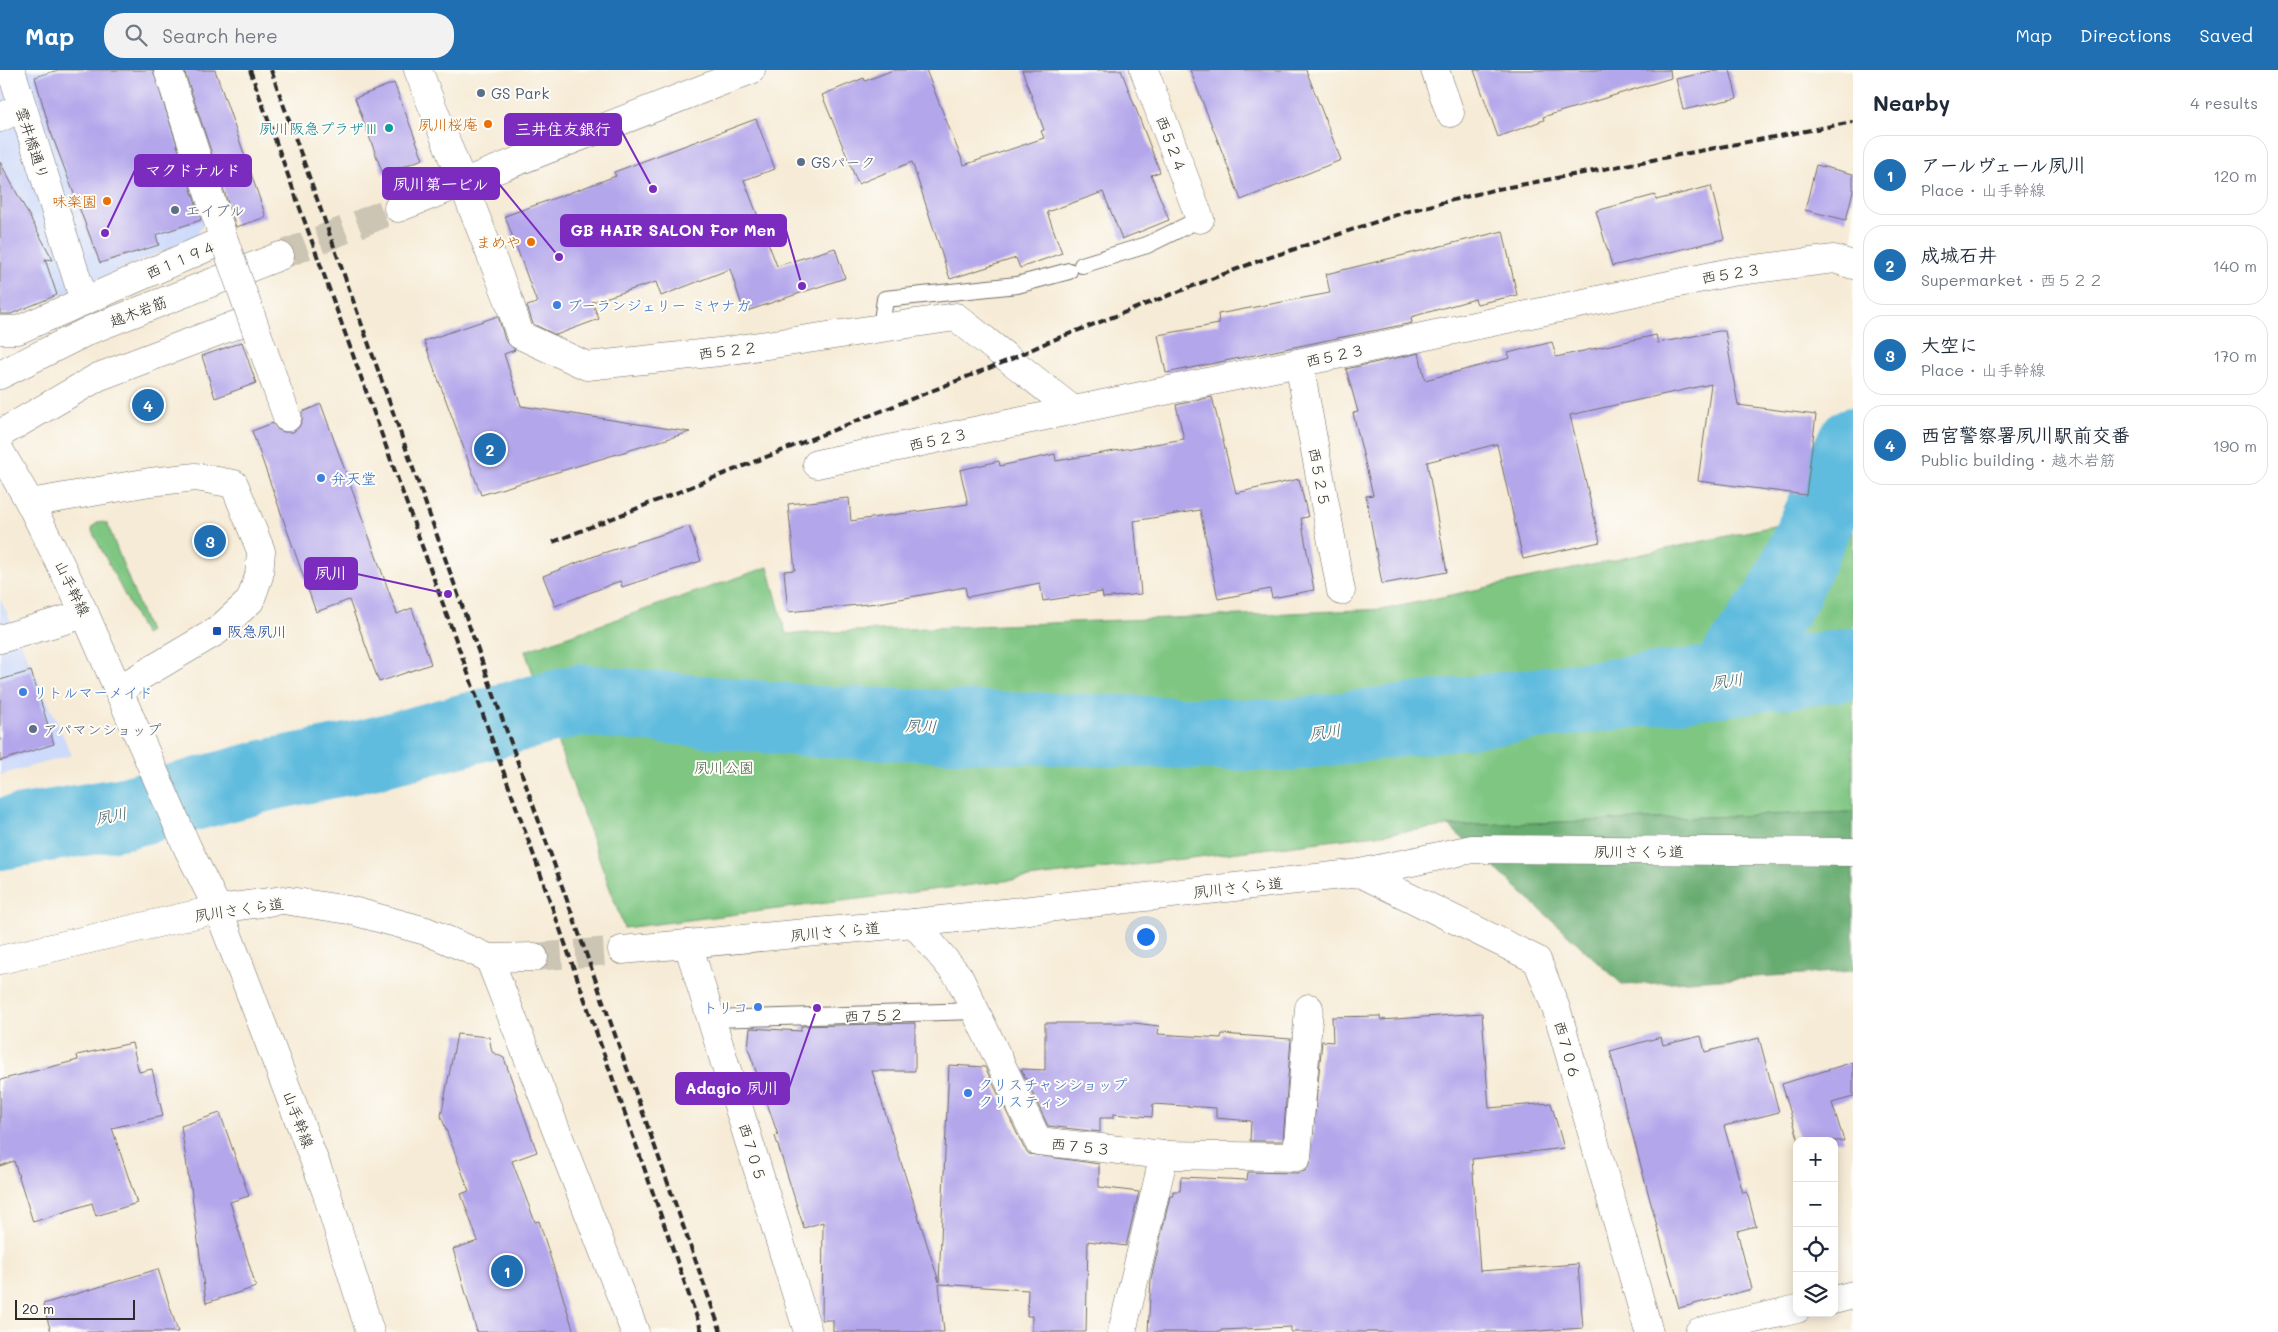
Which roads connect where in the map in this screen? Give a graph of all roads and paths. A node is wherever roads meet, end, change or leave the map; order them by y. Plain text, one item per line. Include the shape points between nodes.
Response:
1 (11, 70) edge
2 (168, 70) edge
3 (418, 70) edge
4 (751, 70) edge
5 (1144, 70) edge
6 (1435, 70) edge
7 (11, 112) edge
8 (1450, 113) dead end
9 (462, 182) junction
10 (398, 208) tunnel mouth
11 (1200, 219) joint
12 (224, 240) junction
13 (280, 256) tunnel mouth
14 (1853, 265) edge
15 (84, 301) junction
16 (251, 319) junction
17 (881, 328) junction
18 (0, 330) edge
19 (1299, 363) junction
20 (0, 375) edge
21 (1074, 410) junction
22 (287, 417) dead end
23 (0, 434) edge
24 (0, 451) edge
25 (817, 464) dead end
26 (30, 503) junction
27 (1341, 591) dead end
28 (86, 614) junction
29 (0, 639) edge
30 (119, 689) junction
31 (1853, 852) edge
32 (1360, 873) junction
33 (218, 909) junction
34 (914, 923) junction
35 (688, 944) junction
36 (622, 950) tunnel mouth
37 (534, 957) tunnel mouth
38 (489, 958) junction
39 (0, 960) edge
40 (1309, 1008) dead end
41 (976, 1012) junction
42 (712, 1019) junction
43 (1164, 1155) junction
44 (1853, 1295) edge
45 (1838, 1299) edge
46 (1793, 1310) edge
47 (370, 1332) edge
48 (636, 1332) edge
49 (808, 1332) edge
50 (1122, 1332) edge
51 (1649, 1332) edge
52 (1699, 1332) edge

1 - 7 street, 雲井橋通り
2 - 12 street, 西１１９４
3 - 9 street, 西５２２
4 - 9 street
5 - 11 street, 西５２４
6 - 8 street
7 - 15 street, 雲井橋通り
9 - 10 street
9 - 17 street, 西５２２ via 520,335 587,366 719,352
11 - 17 lane via 1147,245 1017,285 885,299
12 - 15 street, 西１１９４
12 - 16 street, bridge
13 - 20 street, 越木岩筋 via 90,330
14 - 19 street, 西５２３ via 1834,259 1731,272
15 - 18 street, 西１１９４ via 18,330
16 - 22 street, bridge
16 - 23 street via 98,377
17 - 21 street, 西５２２ via 956,317
19 - 21 street, 西５２３
19 - 27 street, 西５２５
21 - 25 street, 西５２３
24 - 26 street, 山手幹線
26 - 28 street, 山手幹線
26 - 30 street via 196,477 234,484 261,551 259,576 250,601 217,631
28 - 29 street
28 - 30 street, 山手幹線
30 - 33 street, 山手幹線 via 188,849
31 - 32 street, 夙川さくら道 via 1472,849
32 - 34 street, 夙川さくら道
32 - 51 street, 西７０６ via 1537,960 1557,1011
33 - 38 street, 夙川さくら道 via 284,900 349,910 426,931
33 - 39 street, 夙川さくら道
33 - 47 street, 山手幹線 via 326,1191
34 - 35 street, 夙川さくら道
34 - 41 street, 西７５３ via 959,977
35 - 36 street, 夙川さくら道
35 - 42 street, 西７０５
37 - 38 street, 夙川さくら道
38 - 48 street
40 - 43 street via 1297,1157
41 - 42 lane, 西７５２
41 - 43 street, 西７５３ via 1038,1141
42 - 49 street, 西７０５
43 - 50 street
44 - 45 street
46 - 52 street

